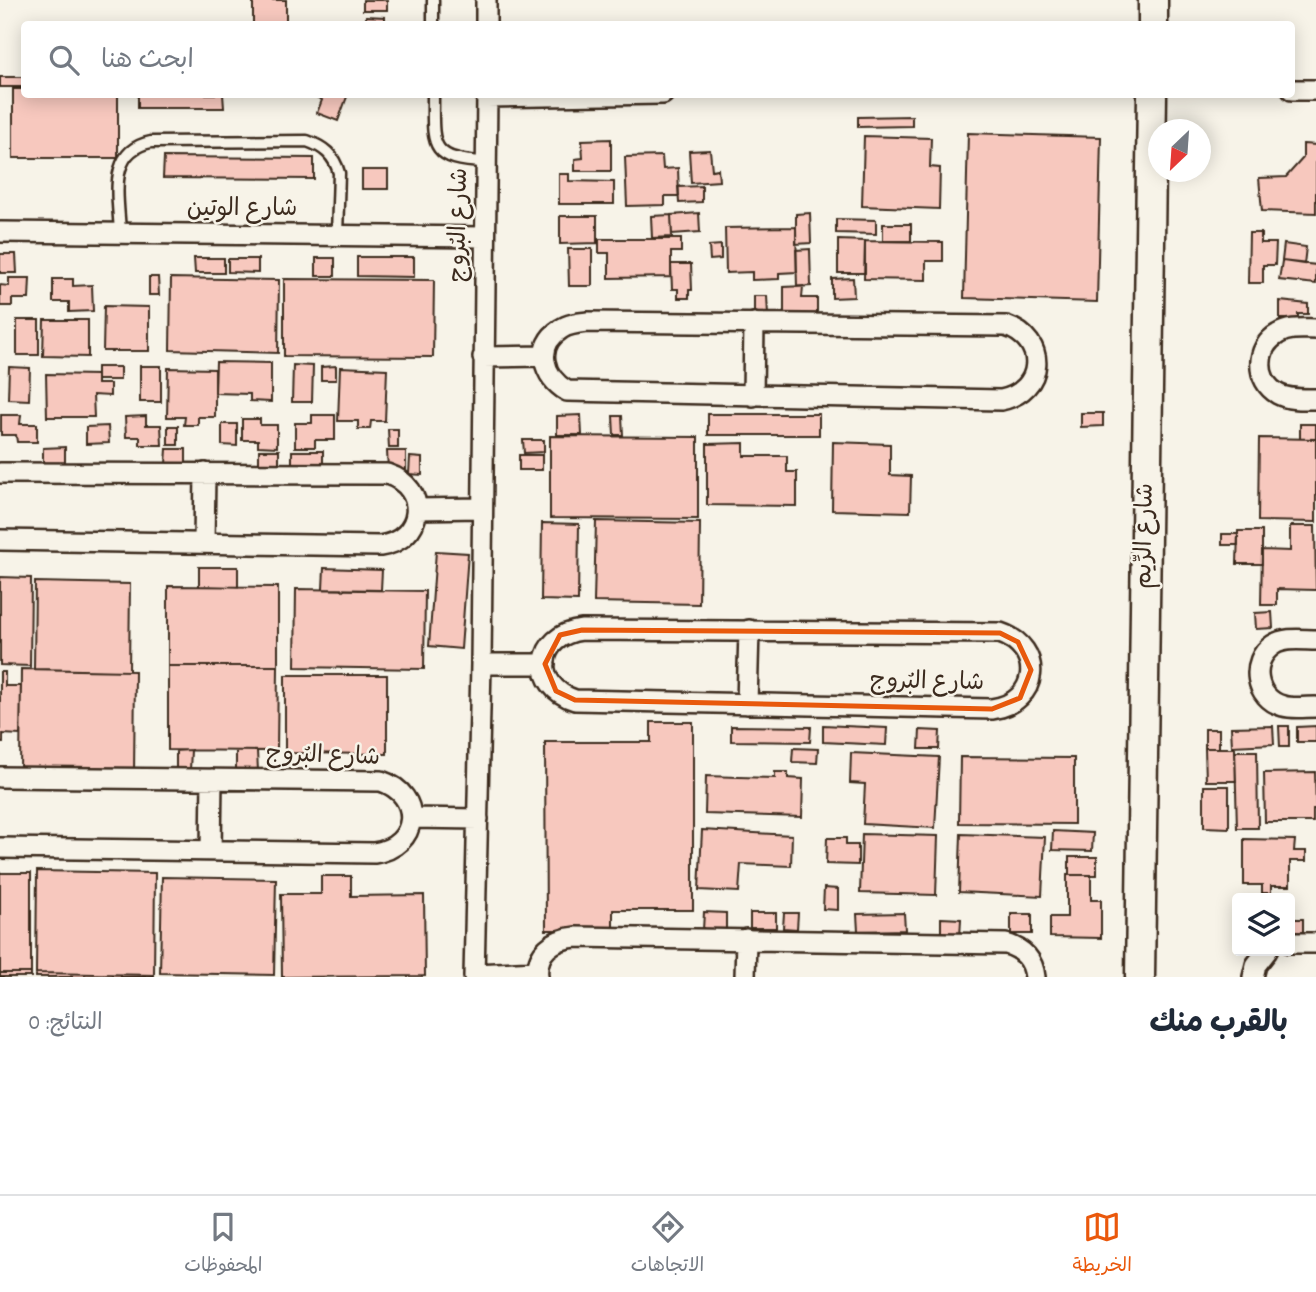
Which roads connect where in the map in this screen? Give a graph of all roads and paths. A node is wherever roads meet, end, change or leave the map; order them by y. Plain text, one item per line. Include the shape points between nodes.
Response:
1 (433, 0) edge
2 (486, 0) edge
3 (1153, 0) edge
4 (433, 21) edge
5 (486, 21) edge
6 (1153, 21) edge
7 (1295, 90) edge
8 (1316, 90) edge
9 (433, 98) edge
10 (487, 98) edge
11 (1152, 98) edge
12 (485, 162) junction
13 (0, 232) edge
14 (120, 234) junction
15 (337, 234) junction
16 (484, 237) junction
17 (754, 323) junction
18 (1316, 329) edge
19 (544, 356) junction
20 (483, 357) junction
21 (753, 396) junction
22 (1316, 399) edge
23 (0, 473) edge
24 (205, 473) junction
25 (481, 508) junction
26 (417, 509) junction
27 (0, 540) edge
28 (204, 543) junction
29 (748, 630) junction
30 (1316, 640) edge
31 (481, 664) junction
32 (545, 664) junction
33 (747, 704) junction
34 (1316, 707) edge
35 (0, 777) edge
36 (212, 779) junction
37 (411, 818) junction
38 (478, 818) junction
39 (0, 848) edge
40 (211, 851) junction
41 (746, 939) junction
42 (1295, 943) edge
43 (1316, 943) edge
44 (1263, 956) edge
45 (538, 974) edge
46 (474, 976) edge
47 (745, 977) edge
48 (1035, 977) edge
49 (1140, 977) edge
50 (1253, 977) edge

1 - 4 lane
2 - 5 street
3 - 6 street
7 - 8 street
9 - 12 lane via 433,131 441,151 452,159
10 - 12 street, شارع البُروج
11 - 49 street, شارع الرِّيم
12 - 16 street, شارع البُروج
13 - 14 street, شارع الوتين
14 - 15 street, شارع الوتين
14 - 15 lane via 119,168 140,144 307,141 330,154 339,173
15 - 16 street, شارع الوتين
16 - 20 street, شارع البُروج
17 - 19 street via 574,324 553,335
17 - 21 street
17 - 21 street via 1006,326 1023,334 1036,360 1027,387 1001,400
18 - 22 street via 1276,335 1260,359 1264,379 1278,394
19 - 20 street
19 - 21 street via 550,377 567,391
20 - 25 street, شارع البُروج
23 - 24 street
24 - 26 street via 387,474 405,482
24 - 28 street
25 - 26 street
25 - 31 street, شارع البُروج
26 - 28 street via 410,531 391,544
27 - 28 street
29 - 32 street, شارع البُروج via 570,631 552,643
29 - 33 street
29 - 33 street, شارع البُروج via 1000,633 1025,650 1031,670 1020,698 992,709
30 - 34 street via 1272,645 1258,669 1261,688 1273,702
31 - 32 street
31 - 38 street, شارع البُروج
32 - 33 street, شارع البُروج via 556,691 575,700
35 - 36 street, شارع البُروج
36 - 37 street, شارع البُروج via 382,781 400,790
36 - 40 street
37 - 38 street
37 - 40 street via 403,839 385,851
38 - 46 street, شارع البُروج
39 - 40 street
41 - 45 street, شارع البُروج via 564,938 545,950
41 - 47 street
41 - 48 street, شارع البُروج via 1006,944 1024,953
42 - 43 street
44 - 50 street
45 - 46 street, شارع البُروج

